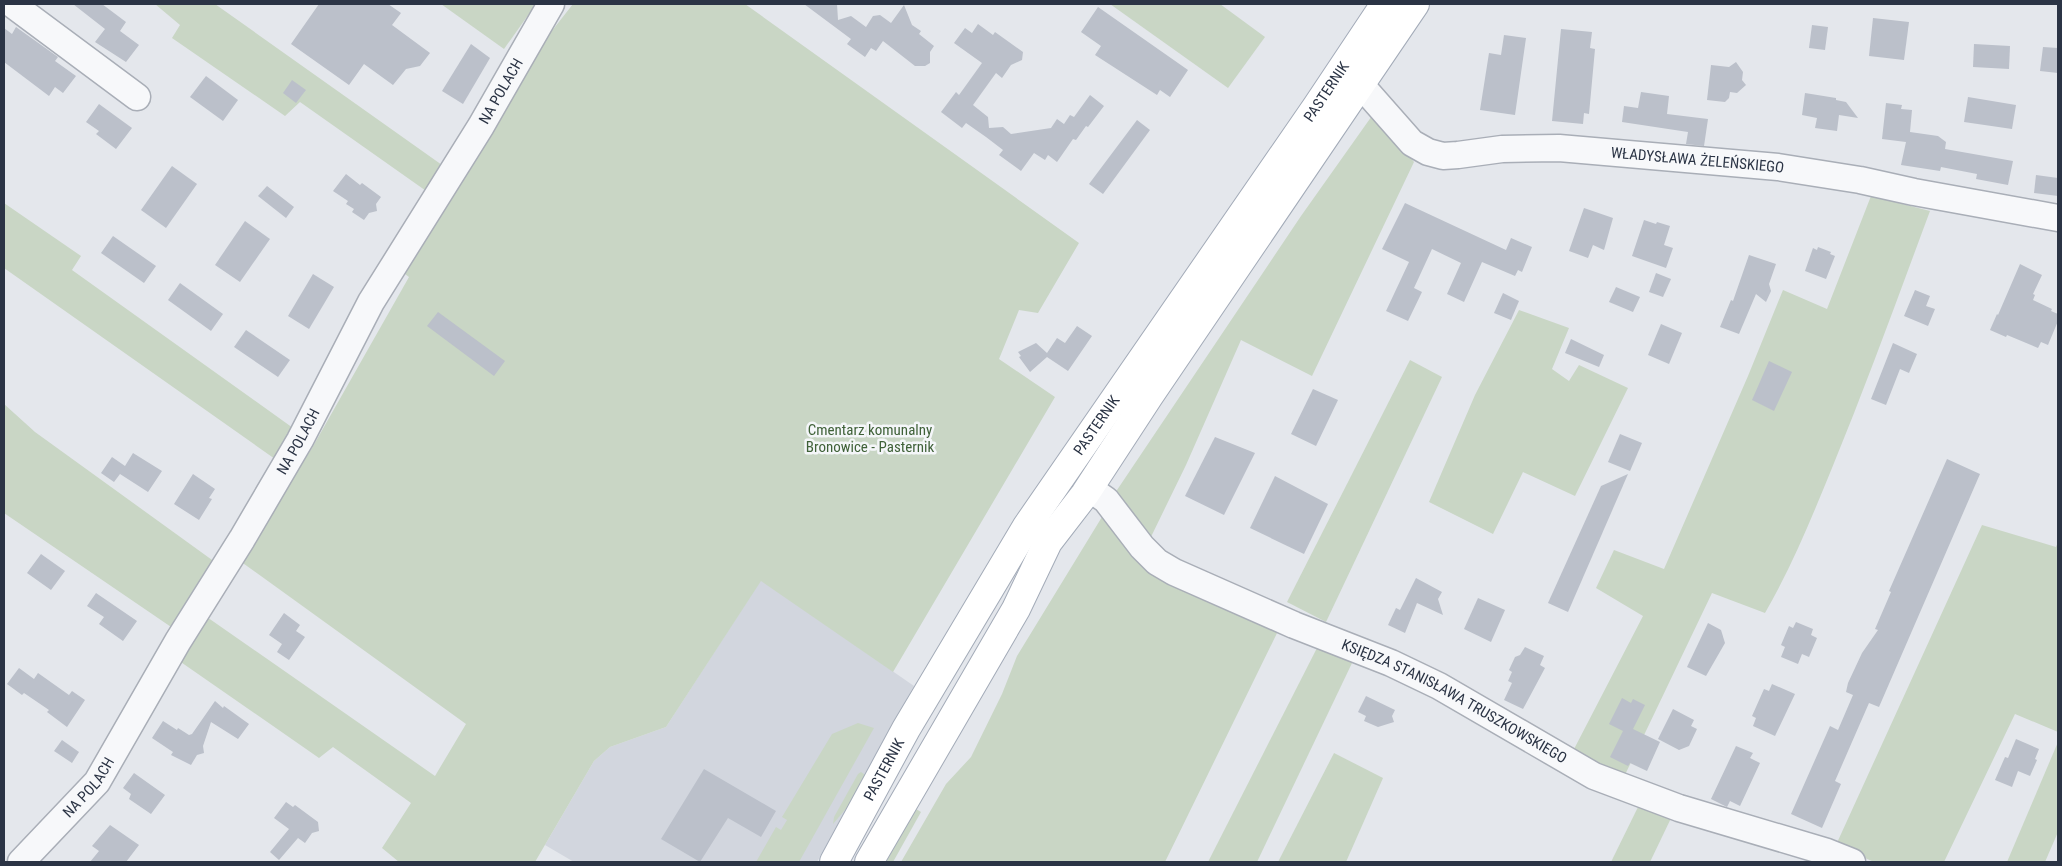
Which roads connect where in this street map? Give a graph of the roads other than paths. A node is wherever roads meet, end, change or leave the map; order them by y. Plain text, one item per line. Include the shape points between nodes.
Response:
1 (12, 4) edge
2 (551, 4) edge
3 (1385, 4) edge
4 (1416, 4) edge
5 (1360, 84) junction
6 (138, 97) dead end
7 (2058, 218) edge
8 (1089, 488) junction
9 (21, 862) edge
10 (834, 862) edge
11 (870, 862) edge
12 (1852, 862) edge

1 - 6 street
2 - 9 street, NA POLACH via 481,126 371,302 300,440 96,782
3 - 10 main road, PASTERNIK via 1027,526 906,729
4 - 5 main road, PASTERNIK
5 - 7 street, WŁADYSŁAWA ŻELEŃSKIEGO via 1412,143 1443,156 1502,149 1559,148 1778,167
5 - 8 main road, PASTERNIK
8 - 11 main road, PASTERNIK via 1048,542 1016,609
8 - 12 street, KSIĘDZA STANISŁAWA TRUSZKOWSKIEGO via 1106,500 1157,562 1174,572 1439,686 1594,776 1679,808

